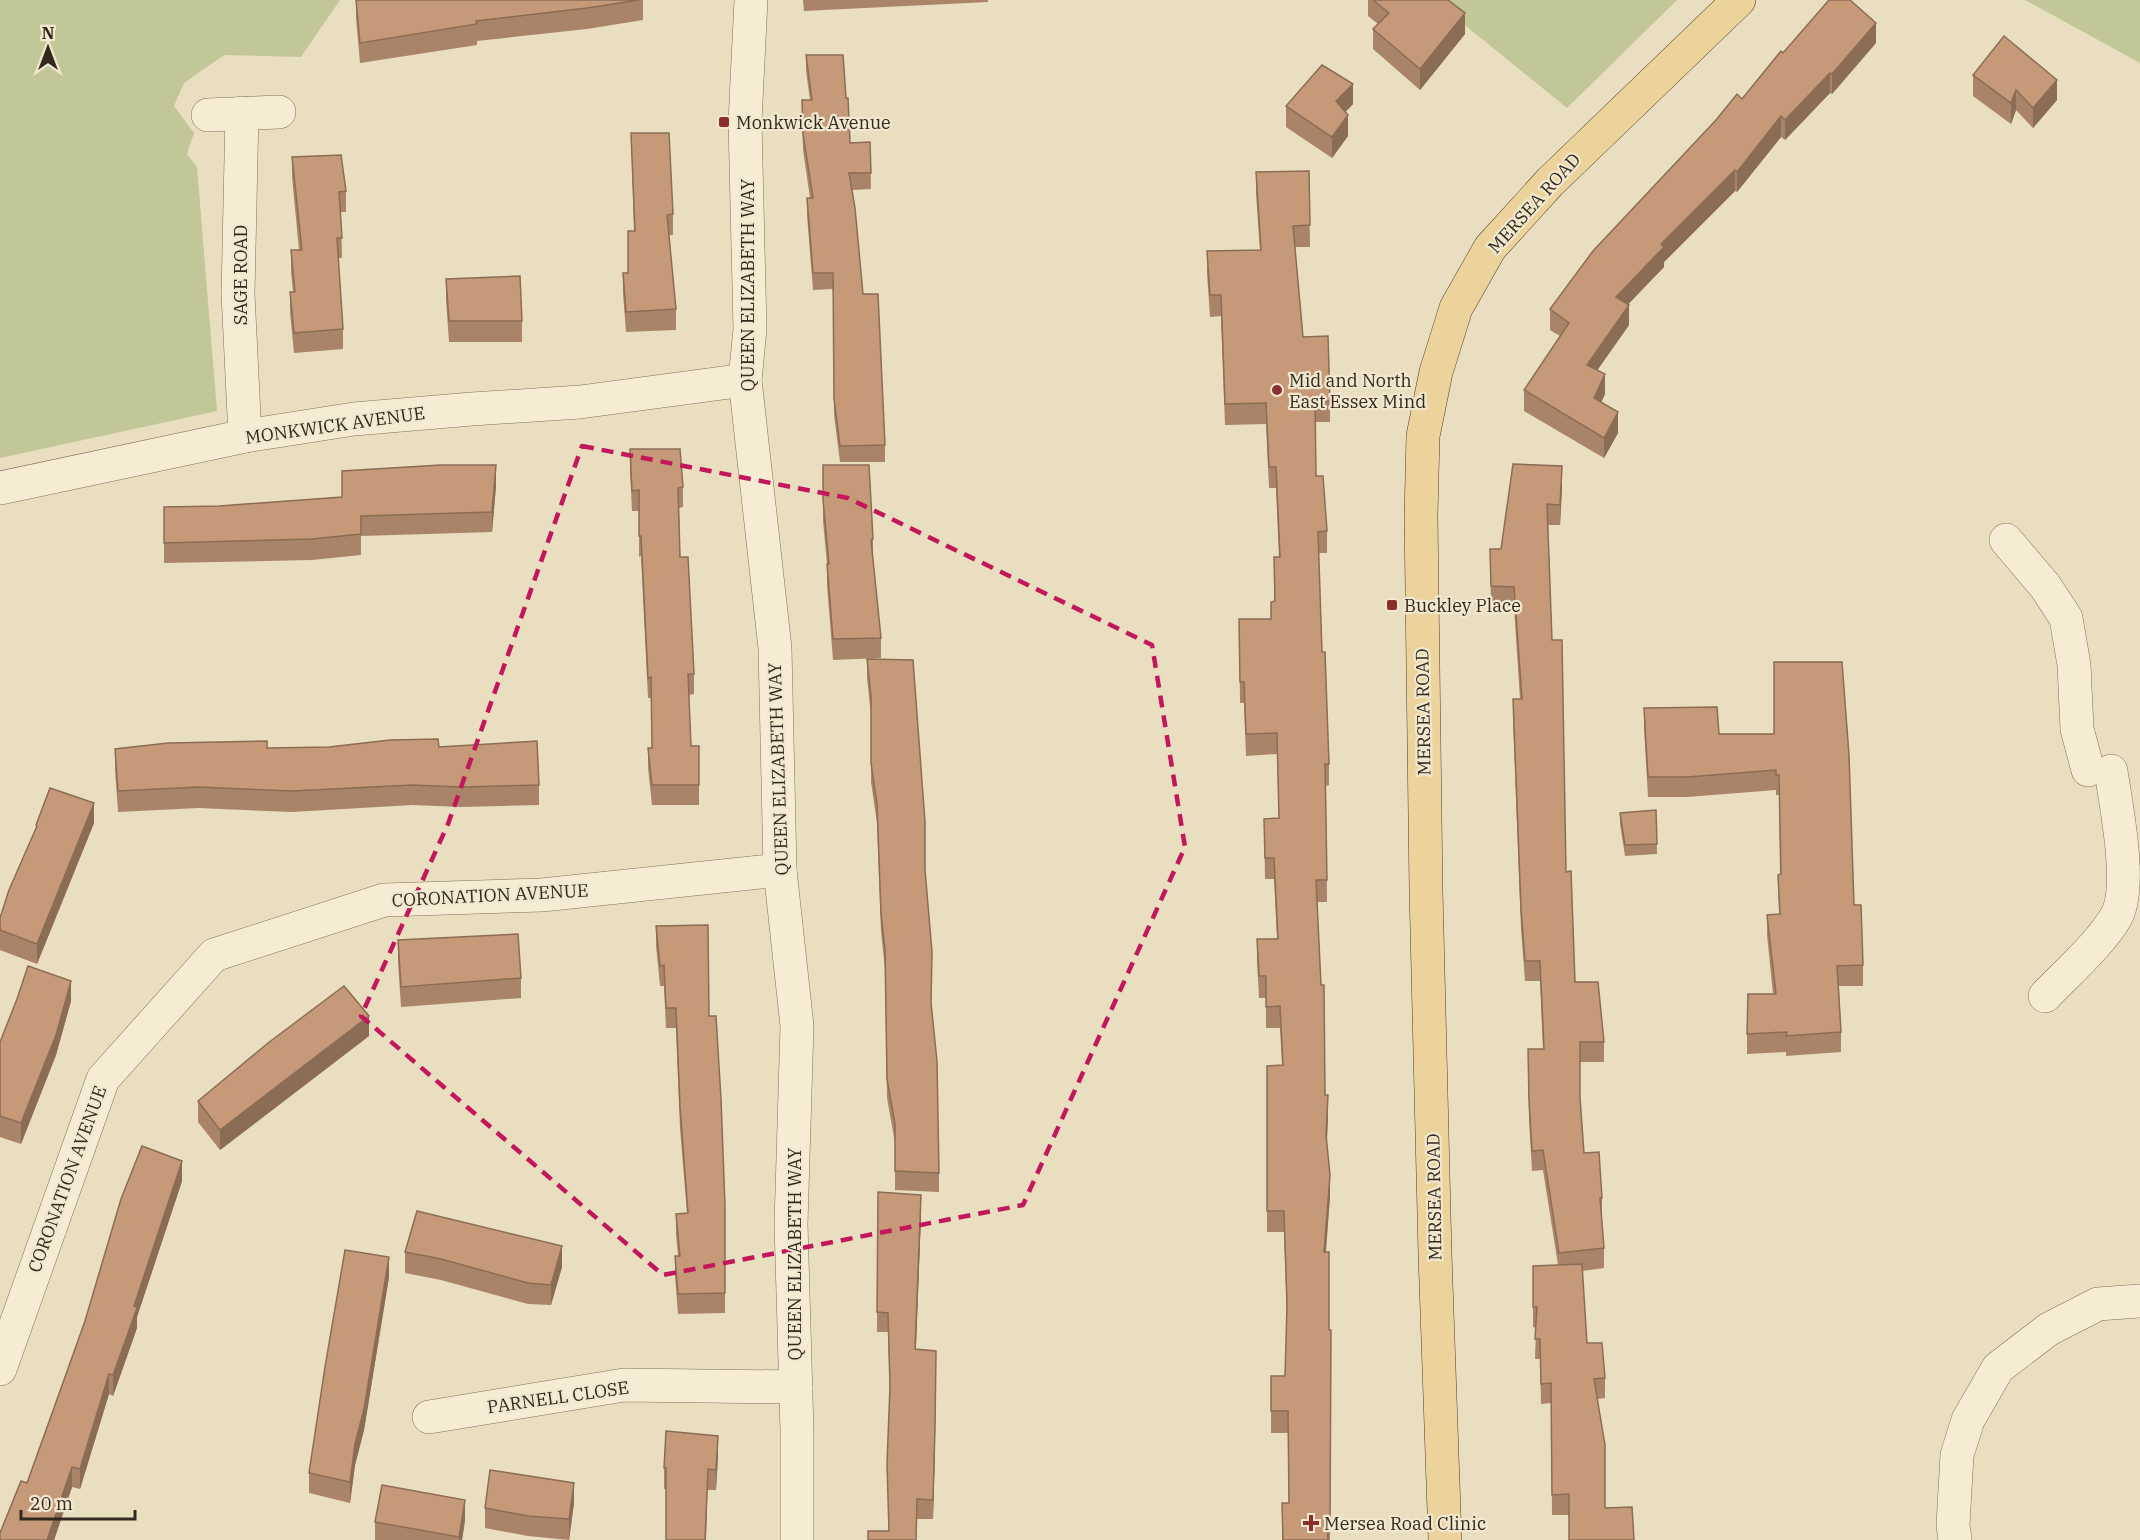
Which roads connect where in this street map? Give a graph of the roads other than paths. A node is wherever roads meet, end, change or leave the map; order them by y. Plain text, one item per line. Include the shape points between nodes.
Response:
1 (751, 0) edge
2 (1740, 0) edge
3 (279, 112) dead end
4 (242, 113) junction
5 (208, 115) dead end
6 (745, 380) junction
7 (245, 436) junction
8 (0, 488) edge
9 (2006, 540) dead end
10 (2102, 771) edge
11 (780, 870) junction
12 (2045, 996) dead end
13 (2140, 1301) edge
14 (0, 1369) edge
15 (796, 1387) junction
16 (429, 1417) dead end
17 (797, 1540) edge
18 (1445, 1540) edge
19 (1955, 1540) edge

1 - 6 street, QUEEN ELIZABETH WAY via 745,122 750,329
2 - 18 main road, MERSEA ROAD via 1550,182 1490,248 1456,308 1436,372 1423,436 1426,890
3 - 4 street
4 - 5 street
4 - 7 street, SAGE ROAD via 237,294
6 - 7 street, MONKWICK AVENUE via 580,402 354,419
6 - 11 street, QUEEN ELIZABETH WAY via 775,648
7 - 8 street, MONKWICK AVENUE
9 - 10 street via 2066,618 2074,665 2077,729
10 - 12 street via 2122,857 2123,893 2116,916
11 - 14 street, CORONATION AVENUE via 542,895 384,900 214,955 103,1079
11 - 15 street, QUEEN ELIZABETH WAY via 797,1026 791,1224
13 - 19 street via 2098,1304 2049,1329 1998,1368 1968,1420 1957,1455
15 - 16 street, PARNELL CLOSE via 624,1386
15 - 17 street, QUEEN ELIZABETH WAY

